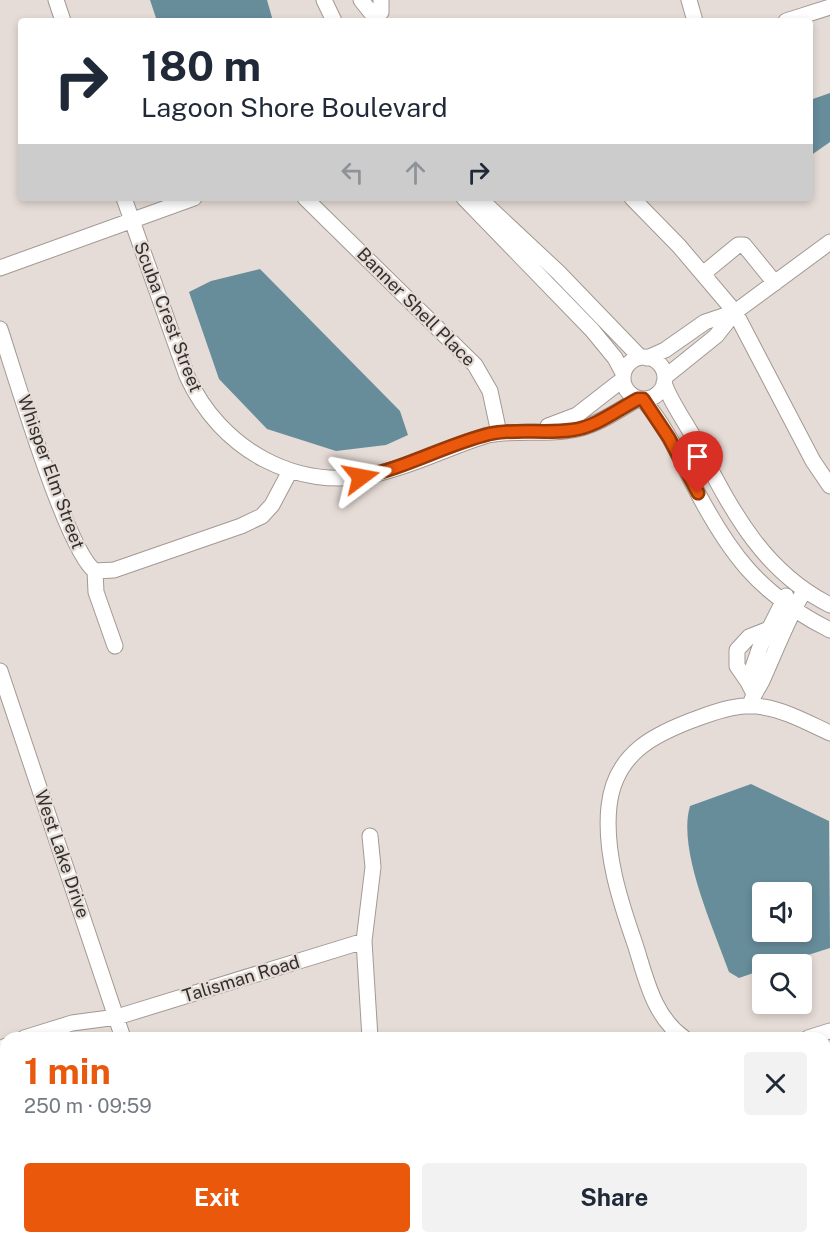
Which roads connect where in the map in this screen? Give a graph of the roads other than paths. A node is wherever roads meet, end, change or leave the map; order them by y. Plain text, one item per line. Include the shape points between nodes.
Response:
1 (56, 0) edge
2 (313, 0) edge
3 (324, 0) edge
4 (361, 0) edge
5 (689, 0) edge
6 (830, 7) edge
7 (381, 11) edge
8 (62, 18) edge
9 (322, 18) edge
10 (333, 18) edge
11 (694, 18) edge
12 (795, 18) edge
13 (125, 201) edge
14 (186, 201) edge
15 (308, 201) edge
16 (467, 201) edge
17 (482, 201) edge
18 (635, 201) edge
19 (132, 220) junction
20 (830, 242) edge
21 (0, 268) edge
22 (704, 273) junction
23 (775, 283) junction
24 (735, 312) junction
25 (0, 329) edge
26 (644, 357) junction
27 (622, 377) junction
28 (664, 380) junction
29 (641, 399) junction
30 (527, 431) junction
31 (499, 432) junction
32 (290, 471) junction
33 (830, 486) edge
34 (95, 571) junction
35 (799, 587) junction
36 (830, 605) edge
37 (788, 607) junction
38 (830, 630) edge
39 (115, 646) dead end
40 (0, 671) edge
41 (750, 693) junction
42 (830, 734) edge
43 (370, 836) dead end
44 (364, 941) junction
45 (117, 1017) junction
46 (43, 1032) edge
47 (121, 1032) edge
48 (370, 1032) edge
49 (677, 1032) edge

1 - 8 street
2 - 9 street
3 - 10 street
4 - 7 street via 373,15
5 - 11 street
6 - 12 street
13 - 19 street, Scuba Crest Street
14 - 19 street
15 - 31 street, Banner Shell Place via 475,365 490,391
16 - 27 street via 592,330 615,358
17 - 26 street
18 - 22 street
19 - 21 street
19 - 32 street, Scuba Crest Street via 199,400 237,443
20 - 23 street
22 - 23 street via 738,244 744,245
22 - 24 street
23 - 24 street
24 - 26 street via 705,322 665,350
24 - 28 street via 716,336
24 - 33 street
25 - 34 street, Whisper Elm Street via 61,508 85,563
26 - 27 street via 629,363
26 - 28 street via 657,362
27 - 29 street via 627,392
27 - 30 street, Scuba Crest Street via 577,415
28 - 29 street via 659,393
28 - 35 street via 738,521 759,550
29 - 30 street, Scuba Crest Street via 582,428
29 - 37 street via 669,438 728,546 756,579
30 - 31 street, Scuba Crest Street
31 - 32 street, Scuba Crest Street via 361,477 329,478
32 - 34 street via 272,506 262,516 114,570
34 - 39 street, Whisper Elm Street via 96,592
35 - 36 street
35 - 37 street
37 - 38 street
37 - 41 street via 761,684
37 - 41 street via 769,629 753,664
40 - 45 street, West Lake Drive
41 - 42 street
41 - 49 street via 716,712 660,732 619,762 609,807 617,889 655,1004
43 - 44 street via 373,873
44 - 45 street, Talisman Road
44 - 48 street
45 - 46 street, Talisman Road via 72,1023
45 - 47 street, West Lake Drive

